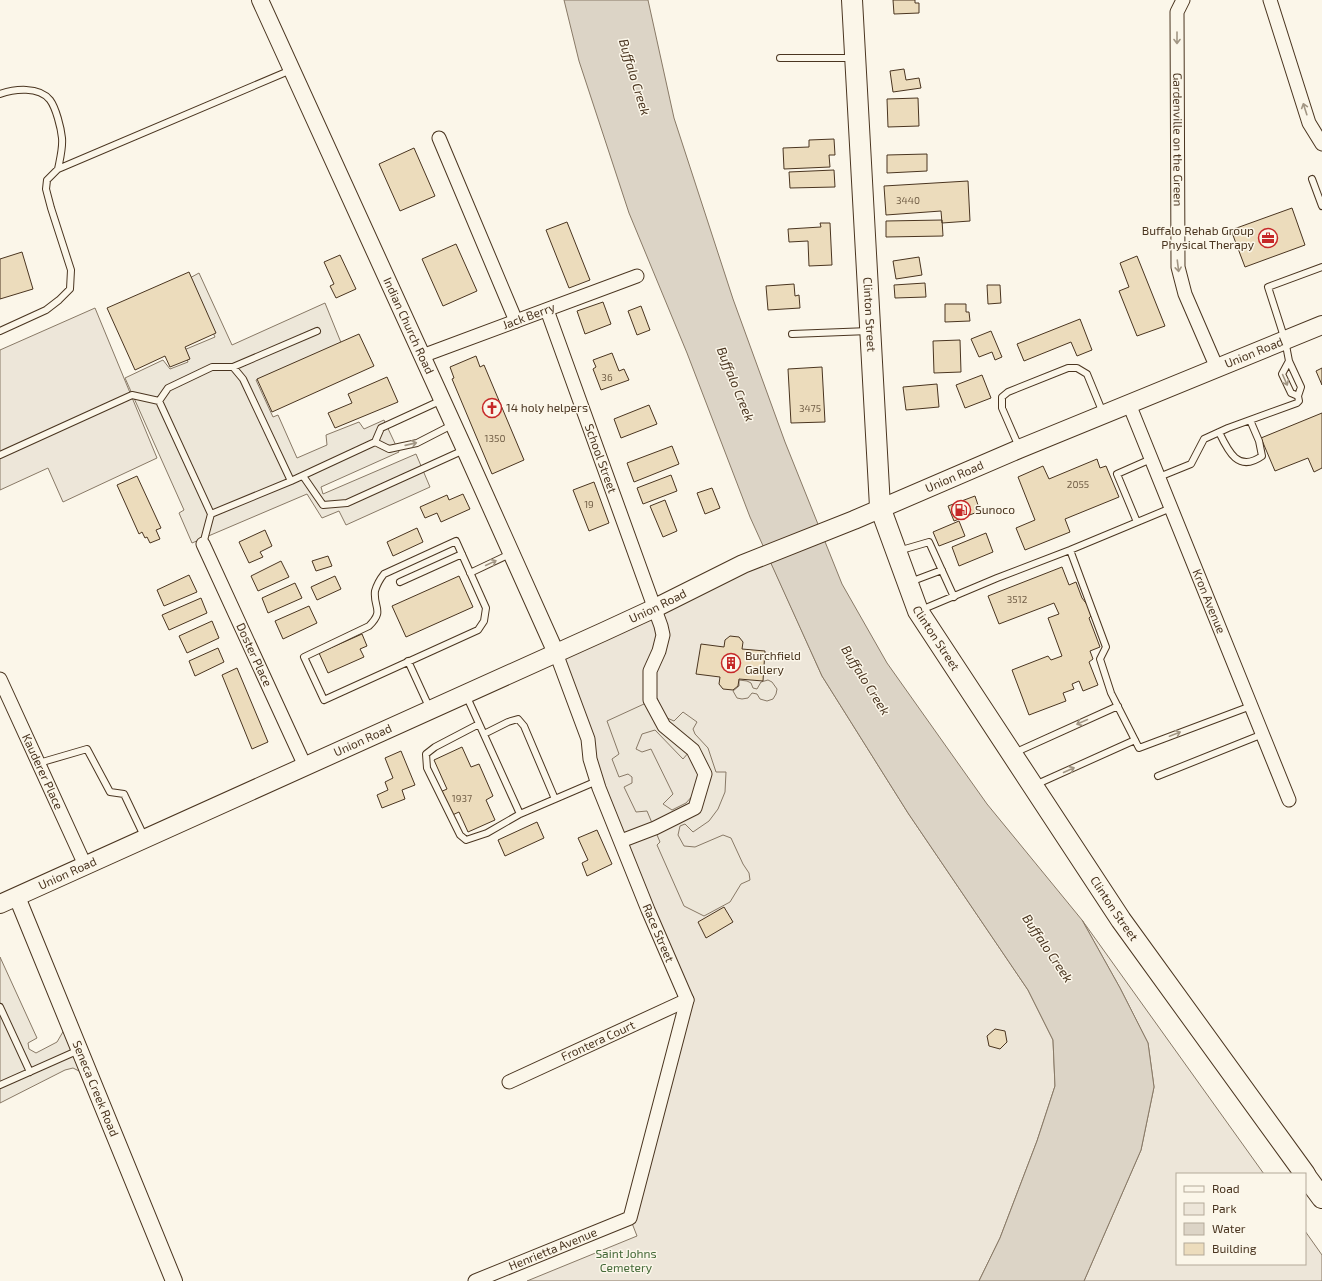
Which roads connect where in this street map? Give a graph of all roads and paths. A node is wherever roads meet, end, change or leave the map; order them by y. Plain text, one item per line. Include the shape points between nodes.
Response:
1 (260, 0) edge
2 (852, 0) edge
3 (1183, 0) edge
4 (1270, 0) edge
5 (780, 58) dead end
6 (855, 58) junction
7 (292, 70) junction
8 (0, 94) edge
9 (439, 138) dead end
10 (1322, 144) edge
11 (58, 169) junction
12 (1312, 179) dead end
13 (1322, 206) edge
14 (1322, 266) edge
15 (637, 276) dead end
16 (547, 310) junction
17 (516, 321) junction
18 (1322, 325) edge
19 (0, 331) edge
20 (317, 331) dead end
21 (870, 331) junction
22 (792, 334) dead end
23 (1286, 340) junction
24 (422, 356) junction
25 (1288, 361) junction
26 (233, 367) junction
27 (1218, 368) junction
28 (1298, 396) junction
29 (442, 400) junction
30 (159, 401) junction
31 (1129, 404) junction
32 (1104, 414) junction
33 (1250, 420) junction
34 (453, 425) junction
35 (1219, 432) junction
36 (375, 442) junction
37 (1019, 449) junction
38 (465, 450) junction
39 (0, 455) edge
40 (1152, 459) junction
41 (303, 476) junction
42 (1159, 477) junction
43 (291, 481) junction
44 (880, 507) junction
45 (1171, 508) junction
46 (211, 514) junction
47 (1137, 522) junction
48 (203, 544) joint
49 (1070, 550) junction
50 (897, 552) junction
51 (512, 553) junction
52 (462, 554) junction
53 (942, 570) junction
54 (470, 573) junction
55 (400, 582) dead end
56 (908, 583) junction
57 (954, 597) junction
58 (655, 608) junction
59 (918, 611) junction
60 (556, 652) junction
61 (408, 662) junction
62 (0, 679) edge
63 (465, 694) junction
64 (1118, 706) junction
65 (1251, 706) junction
66 (430, 710) junction
67 (479, 724) junction
68 (484, 734) junction
69 (1263, 734) junction
70 (1135, 740) junction
71 (1012, 754) junction
72 (39, 763) junction
73 (305, 766) junction
74 (1158, 776) dead end
75 (597, 781) junction
76 (1033, 786) junction
77 (555, 799) junction
78 (1289, 800) dead end
79 (520, 814) junction
80 (145, 838) junction
81 (621, 841) junction
82 (85, 865) junction
83 (17, 897) junction
84 (0, 904) edge
85 (687, 1000) junction
86 (0, 1007) edge
87 (80, 1050) junction
88 (30, 1072) junction
89 (509, 1082) dead end
90 (0, 1085) edge
91 (1304, 1173) edge
92 (1306, 1175) edge
93 (1322, 1198) edge
94 (174, 1281) edge
95 (476, 1281) edge

1 - 7 street, Indian Church Road
2 - 6 main road, Clinton Street
3 -> 27 street, Gardenville on the Green via 1177,12 1178,267 1185,294
10 -> 4 street via 1309,123
5 - 6 lane
6 - 21 main road, Clinton Street
7 - 11 lane
7 - 24 street, Indian Church Road
8 - 11 lane via 25,90 40,93 49,100 58,118 62,139
9 - 17 street
11 - 19 lane via 47,180 46,189 71,270 70,289 46,310
12 - 13 lane
14 - 23 lane via 1268,287
15 - 16 street, Jack Berry
16 - 17 street, Jack Berry
16 - 58 street, School Street
17 - 24 street, Jack Berry
18 - 23 main road, Union Road
20 - 26 lane
21 - 22 lane
21 - 44 main road, Clinton Street
23 - 25 lane
23 - 27 main road, Union Road
24 - 29 street, Indian Church Road
25 - 28 lane via 1301,387
25 -> 28 lane via 1282,374 1291,393
26 - 30 lane via 212,367 168,388
26 - 43 lane via 244,379
27 - 31 main road, Union Road
28 - 33 lane via 1297,403
29 - 34 street, Indian Church Road
29 - 36 lane via 382,428
30 - 39 lane via 132,395
30 - 46 lane
31 - 32 main road, Union Road
31 - 40 street, Kron Avenue
32 - 37 main road, Union Road
32 - 37 lane via 1087,374 1077,368 1068,368 1008,392 1002,397 1002,408
33 - 35 lane
33 - 35 lane via 1261,449 1262,456 1258,459 1244,462 1236,459 1224,444
36 -> 34 lane via 389,449 417,443
34 - 38 street, Indian Church Road
35 - 42 lane via 1204,439 1191,464
36 - 41 lane
37 - 44 main road, Union Road
38 - 41 lane via 347,503 323,505
38 - 51 street, Indian Church Road
40 - 42 street, Kron Avenue
40 - 47 lane via 1117,474
41 - 43 lane
42 - 45 street, Kron Avenue
43 - 46 lane
44 - 50 main road, Clinton Street
44 - 58 main road, Union Road via 854,520 743,564
45 - 47 lane
45 - 65 street, Kron Avenue
46 - 48 lane
47 - 49 lane
48 - 73 street, Doster Place
49 - 57 lane
49 - 64 lane via 1106,647 1100,659
50 - 53 lane via 929,542
50 - 56 main road, Clinton Street
54 -> 51 lane
51 - 60 street, Indian Church Road
52 - 54 lane
52 - 55 lane
52 - 61 lane via 456,541 384,574 375,592 378,612 375,620 369,626 304,657 324,700
53 - 56 lane
53 - 57 lane
54 - 61 lane via 486,608 484,621 478,630
56 - 59 main road, Clinton Street
57 - 59 lane
58 - 60 main road, Union Road
58 - 81 street, School Street via 663,635 650,671 650,700 664,726 693,750 705,774 695,808
59 - 71 main road, Clinton Street
60 - 63 main road, Union Road
60 - 75 street, Race Street via 588,739 590,759
61 - 66 lane
62 - 72 street, Kauderer Place
63 - 66 main road, Union Road
63 - 67 lane
64 - 70 lane
64 -> 71 lane
65 - 69 street, Kron Avenue
70 -> 65 lane via 1139,748
66 - 73 main road, Union Road
67 - 68 lane
67 - 79 lane via 435,746 426,754 427,768 460,835 466,840 488,833
68 - 77 lane via 518,719 524,726
68 - 79 lane
69 - 74 lane
69 - 78 street, Kron Avenue
76 -> 70 lane
71 - 76 main road, Clinton Street
72 - 80 lane via 87,749 110,792 124,794
72 - 82 street, Kauderer Place
73 - 80 main road, Union Road
75 - 77 lane
75 - 81 street, Race Street
76 - 91 main road, Clinton Street via 1121,920
77 - 79 lane
80 - 82 main road, Union Road
81 - 85 street, Race Street
82 - 83 main road, Union Road
83 - 84 main road, Union Road
83 - 87 street, Seneca Creek Road
85 - 89 street, Frontera Court
85 - 95 street, Henrietta Avenue via 630,1218
86 - 88 lane
87 - 88 lane
87 - 94 street, Seneca Creek Road
88 - 90 lane
92 - 93 main road, Clinton Street

